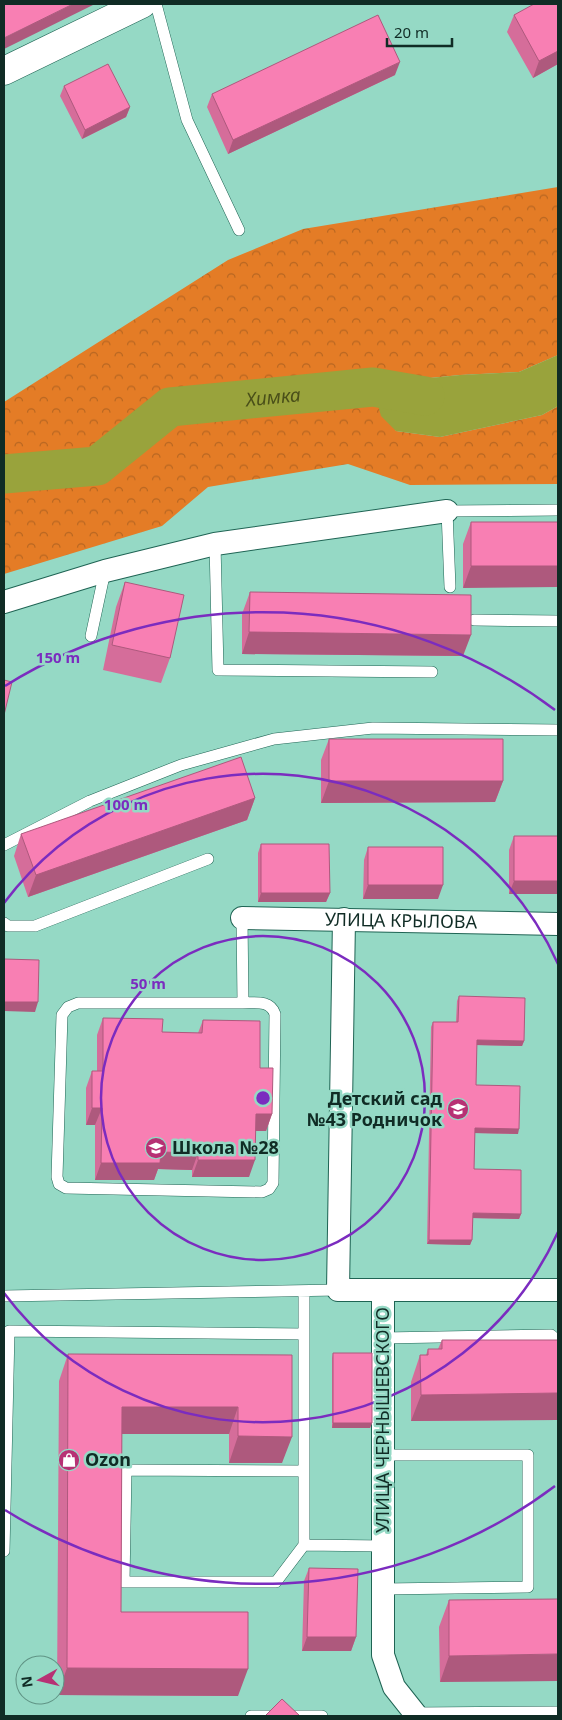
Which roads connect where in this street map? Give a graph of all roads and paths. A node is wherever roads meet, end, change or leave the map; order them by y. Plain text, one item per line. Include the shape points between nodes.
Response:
1 (142, 4) edge
2 (156, 4) edge
3 (4, 71) edge
4 (239, 230) dead end
5 (558, 510) edge
6 (447, 511) junction
7 (215, 544) junction
8 (106, 570) junction
9 (450, 587) dead end
10 (4, 602) edge
11 (474, 620) dead end
12 (558, 621) edge
13 (91, 636) dead end
14 (432, 672) dead end
15 (558, 730) edge
16 (4, 845) edge
17 (208, 859) dead end
18 (242, 918) joint
19 (344, 919) junction
20 (4, 923) edge
21 (558, 924) edge
22 (243, 1003) junction
23 (338, 1290) junction
24 (383, 1290) junction
25 (558, 1290) edge
26 (304, 1291) junction
27 (4, 1296) edge
28 (304, 1334) junction
29 (383, 1338) junction
30 (558, 1341) edge
31 (384, 1455) junction
32 (304, 1471) junction
33 (304, 1545) junction
34 (384, 1546) junction
35 (4, 1551) edge
36 (384, 1589) junction
37 (558, 1712) edge
38 (416, 1715) edge
39 (250, 1716) edge
40 (322, 1716) edge

1 - 3 street
2 - 4 lane via 187,120
5 - 6 lane
6 - 7 street
6 - 9 lane
7 - 8 street
7 - 14 lane via 218,670
8 - 10 street
8 - 13 lane
11 - 12 lane
15 - 16 lane via 373,728 274,740 172,768 90,801
17 - 20 lane via 35,926 8,926
18 - 19 street, УЛИЦА КРЫЛОВА
18 - 22 lane
19 - 21 street, УЛИЦА КРЫЛОВА
19 - 23 street
22 - 22 lane via 78,1003 68,1007 62,1015 59,1184 66,1188 262,1192 269,1189 273,1183 275,1014 267,1004
23 - 24 street, УЛИЦА ЧЕРНЫШЕВСКОГО
23 - 26 lane
24 - 25 street
24 - 29 street, УЛИЦА ЧЕРНЫШЕВСКОГО
26 - 27 lane
26 - 28 lane
28 - 32 lane
28 - 35 lane via 8,1331
29 - 30 lane via 551,1335
29 - 31 street, УЛИЦА ЧЕРНЫШЕВСКОГО
31 - 34 street, УЛИЦА ЧЕРНЫШЕВСКОГО
31 - 36 lane via 528,1455 528,1586
32 - 33 lane
32 - 33 lane via 126,1470 124,1582 276,1582
33 - 34 lane
34 - 36 street, УЛИЦА ЧЕРНЫШЕВСКОГО
36 - 38 street, УЛИЦА ЧЕРНЫШЕВСКОГО via 383,1655 394,1686
37 - 38 lane
39 - 40 lane

